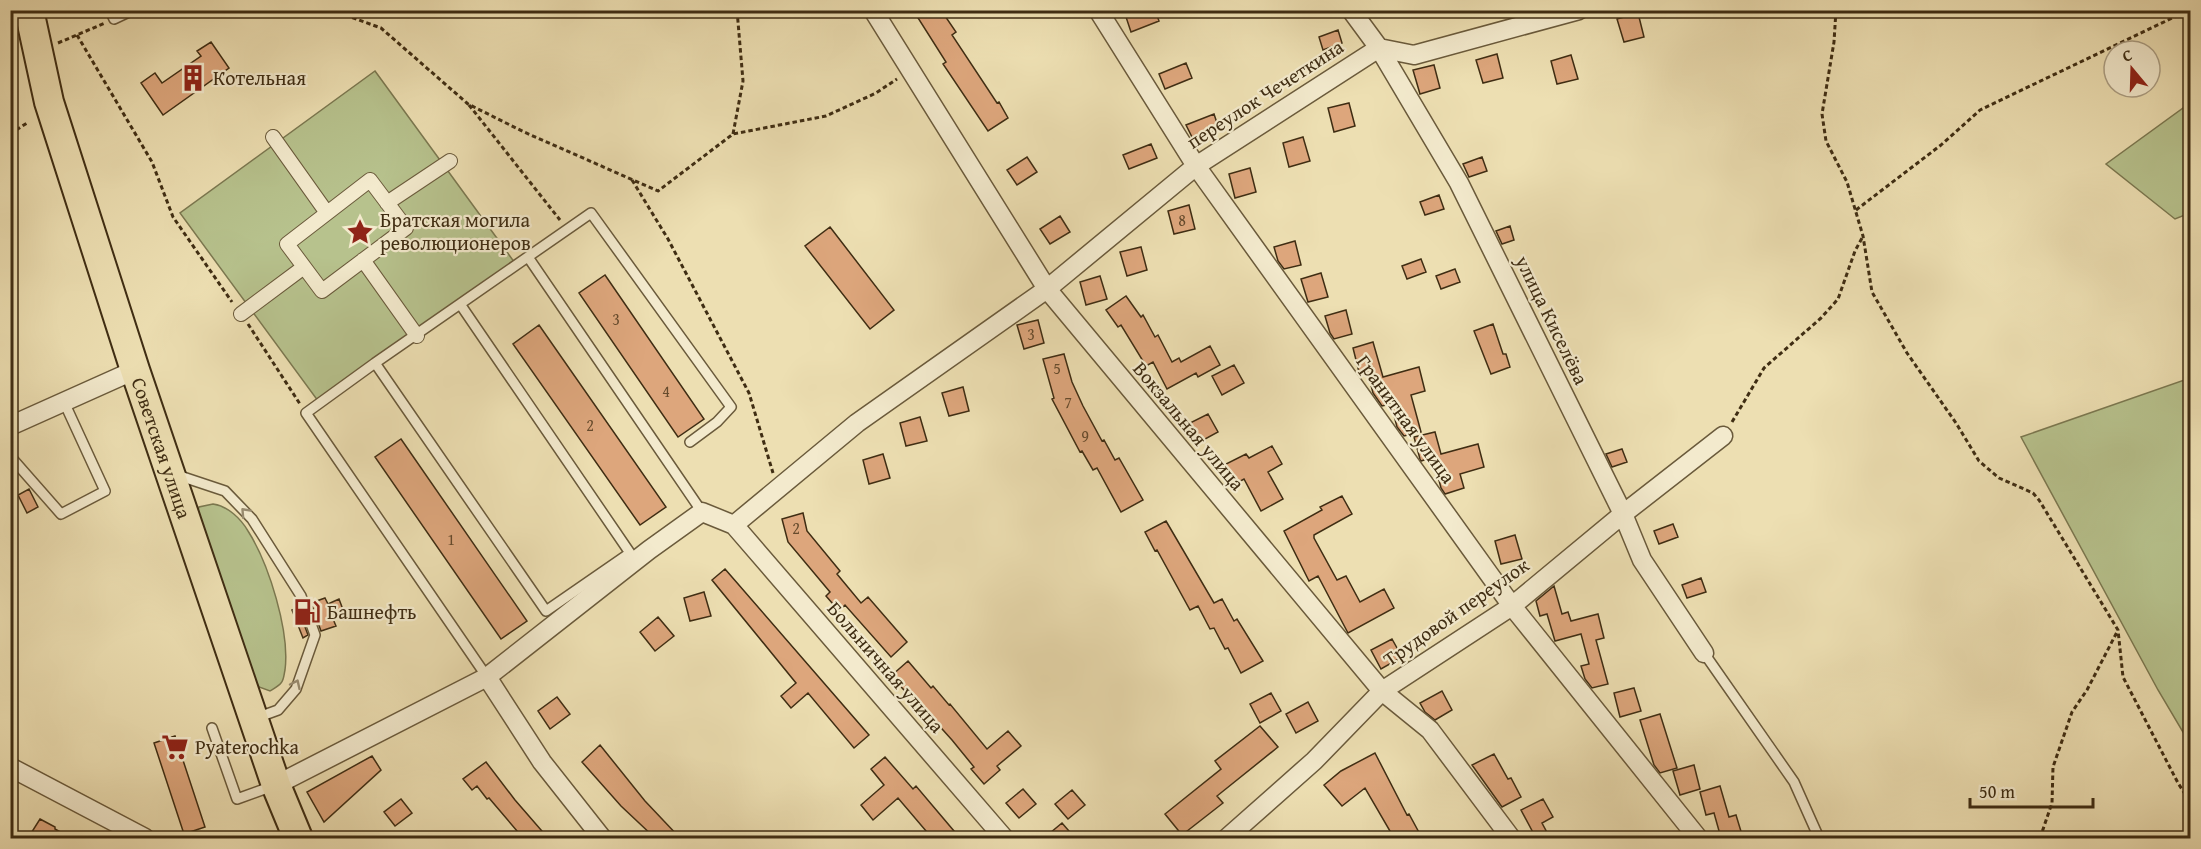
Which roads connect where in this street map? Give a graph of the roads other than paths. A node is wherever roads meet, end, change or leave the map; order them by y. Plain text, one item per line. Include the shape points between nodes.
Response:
1 (29, 10) edge
2 (133, 10) edge
3 (873, 10) edge
4 (1098, 10) edge
5 (1351, 10) edge
6 (1579, 10) edge
7 (112, 15) edge
8 (1379, 48) junction
9 (273, 137) dead end
10 (450, 161) dead end
11 (1196, 166) junction
12 (387, 203) junction
13 (327, 213) junction
14 (528, 257) junction
15 (363, 260) junction
16 (304, 267) junction
17 (1047, 289) junction
18 (460, 304) junction
19 (241, 314) road end
20 (417, 336) junction
21 (375, 363) junction
22 (135, 370) junction
23 (64, 402) junction
24 (10, 426) edge
25 (1723, 436) road end
26 (690, 442) dead end
27 (10, 456) edge
28 (171, 473) junction
29 (702, 512) junction
30 (1623, 514) junction
31 (734, 525) junction
32 (1512, 606) junction
33 (1704, 652) joint
34 (487, 677) junction
35 (1382, 691) junction
36 (253, 719) junction
37 (212, 728) dead end
38 (10, 767) edge
39 (276, 785) junction
40 (146, 838) edge
41 (298, 838) edge
42 (602, 838) edge
43 (1004, 838) edge
44 (1227, 838) edge
45 (1511, 838) edge
46 (1698, 838) edge
47 (1819, 838) edge

1 - 22 main road, Советская улица via 49,102
2 - 7 lane
3 - 17 street, Вокзальная улица
4 - 11 street, Гранитная улица
5 - 8 street, улица Киселёва
6 - 8 street via 1414,55
8 - 11 street, переулок Чечеткина
8 - 30 street, улица Киселёва via 1459,183
9 - 13 street
10 - 12 street
11 - 17 street, переулок Чечеткина
11 - 32 street, Гранитная улица
12 - 13 street via 370,180
12 - 15 street via 406,228
13 - 16 street via 286,244
14 - 18 lane
14 - 26 lane via 591,213 731,407
14 - 29 lane
15 - 16 street via 322,291
15 - 20 street
16 - 19 street
17 - 31 street, переулок Чечеткина via 857,423
17 - 35 street, Вокзальная улица
18 - 20 lane
18 - 21 lane via 630,553 546,611
20 - 21 lane
21 - 34 lane via 306,413
22 - 23 street
22 - 28 main road, Советская улица
23 - 24 street
23 - 27 lane via 105,492 62,514
25 - 30 street, Трудовой переулок
28 - 36 main road, Советская улица
36 -> 28 lane via 278,710 296,689 315,635 301,596 252,519 225,491
29 - 31 street
29 - 34 street
30 - 32 street, Трудовой переулок
30 - 33 street, улица Киселёва via 1642,560
31 - 43 street, Больничная улица
32 - 35 street, Трудовой переулок
32 - 46 street, Гранитная улица
33 - 47 lane via 1794,782
34 - 39 street
34 - 42 street via 542,762
35 - 44 street, Трудовой переулок via 1314,761
35 - 45 street, Вокзальная улица via 1430,730
36 - 39 main road, Советская улица
37 - 39 lane via 237,799
38 - 40 street
39 - 41 main road, Советская улица

